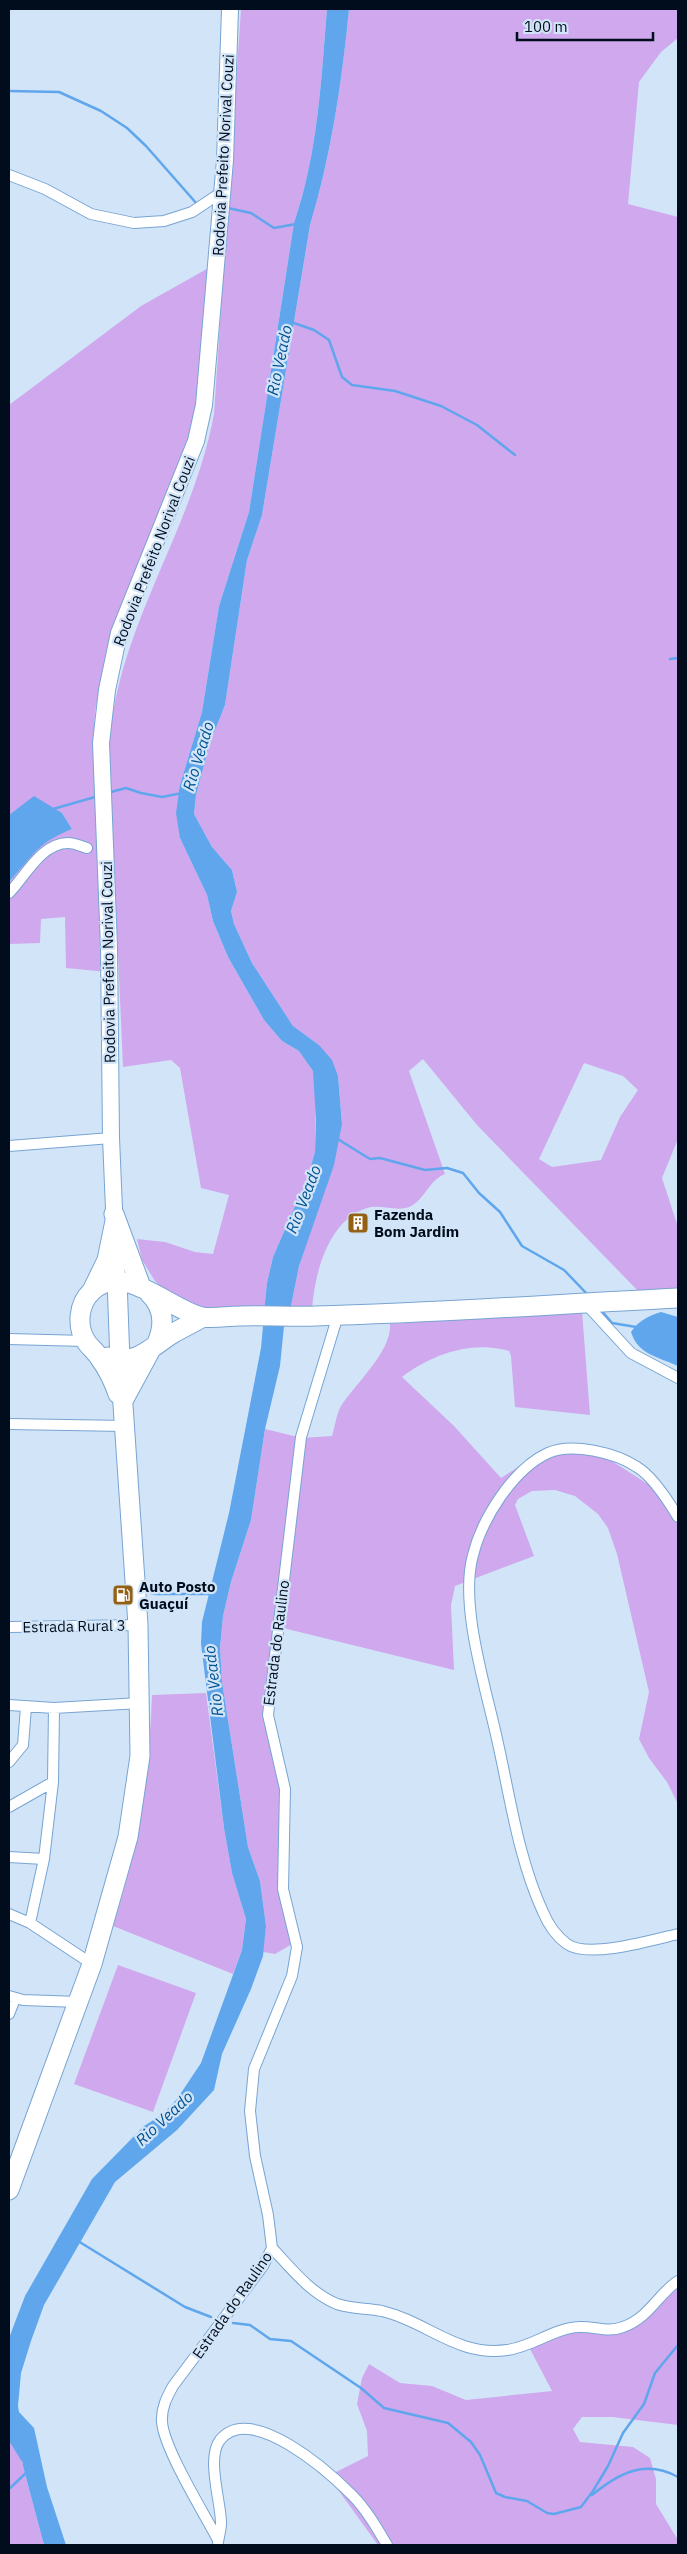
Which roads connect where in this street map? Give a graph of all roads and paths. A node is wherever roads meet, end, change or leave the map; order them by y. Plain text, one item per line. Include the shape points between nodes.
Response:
1 (230, 9) edge
2 (9, 175) edge
3 (222, 192) junction
4 (87, 848) dead end
5 (9, 894) edge
6 (111, 1138) junction
7 (9, 1146) edge
8 (114, 1218) junction
9 (117, 1280) junction
10 (143, 1289) junction
11 (92, 1291) junction
12 (678, 1298) edge
13 (584, 1302) junction
14 (338, 1315) junction
15 (203, 1317) junction
16 (9, 1339) edge
17 (87, 1343) junction
18 (153, 1348) junction
19 (120, 1360) junction
20 (678, 1378) edge
21 (124, 1412) junction
22 (9, 1424) edge
23 (678, 1517) edge
24 (138, 1625) junction
25 (9, 1626) edge
26 (140, 1703) junction
27 (9, 1706) edge
28 (26, 1707) junction
29 (54, 1708) junction
30 (11, 1758) edge
31 (53, 1782) junction
32 (9, 1807) edge
33 (9, 1857) edge
34 (44, 1859) junction
35 (9, 1914) edge
36 (30, 1923) junction
37 (678, 1934) edge
38 (92, 1964) junction
39 (12, 1998) edge
40 (79, 2002) junction
41 (9, 2014) edge
42 (9, 2190) edge
43 (272, 2248) junction
44 (678, 2282) edge
45 (218, 2543) edge
46 (387, 2545) edge

1 - 3 main road, Rodovia Prefeito Norival Couzi
2 - 3 street via 45,189 91,214 134,223 164,221 182,215
3 - 6 main road, Rodovia Prefeito Norival Couzi via 208,370 196,441 119,633 107,690 101,743 109,947
4 - 5 street via 68,843 54,847 38,858
6 - 7 street
6 - 8 main road, Rodovia Prefeito Norival Couzi
8 - 9 main road, Rodovia Prefeito Norival Couzi
8 - 10 highway
8 - 11 highway via 107,1260
9 - 10 highway via 134,1283
9 - 11 highway
9 - 19 highway
10 - 15 highway
10 - 18 highway via 157,1302 162,1314 162,1330
11 - 17 highway via 80,1315 80,1329
12 - 13 highway
13 - 14 highway
13 - 20 street via 631,1353
14 - 15 highway
14 - 43 street, Estrada do Raulino via 301,1437 268,1715 285,1789 284,1890 297,1947 292,1976 254,2069 250,2111
15 - 18 highway
16 - 17 street
17 - 19 highway via 101,1354
17 - 21 highway via 111,1378
18 - 19 highway via 132,1359
18 - 21 highway
19 - 21 highway
21 - 22 street
21 - 24 highway
23 - 37 street via 638,1467 606,1452 567,1448 548,1452 528,1466 502,1494 485,1522 472,1556 470,1592 473,1628 516,1826 530,1877 554,1932 568,1945 585,1950
24 - 25 street, Estrada Rural 3
24 - 26 highway
26 - 29 street
26 - 38 highway via 140,1756 128,1838
27 - 28 street
28 - 29 street
28 - 30 street via 23,1746
29 - 31 street
31 - 32 street
31 - 34 street
33 - 34 street
34 - 36 street
35 - 36 street
36 - 38 street
38 - 40 highway
39 - 40 street
39 - 41 street
40 - 42 highway
43 - 44 street via 307,2285 338,2304 383,2312 414,2322 478,2351 508,2350 580,2326 603,2331 623,2328 639,2319
43 - 45 street, Estrada do Raulino via 263,2266 163,2405 162,2422 167,2441
45 - 46 street via 221,2524 214,2459 219,2441 232,2432 250,2429 262,2431 320,2465 353,2497

